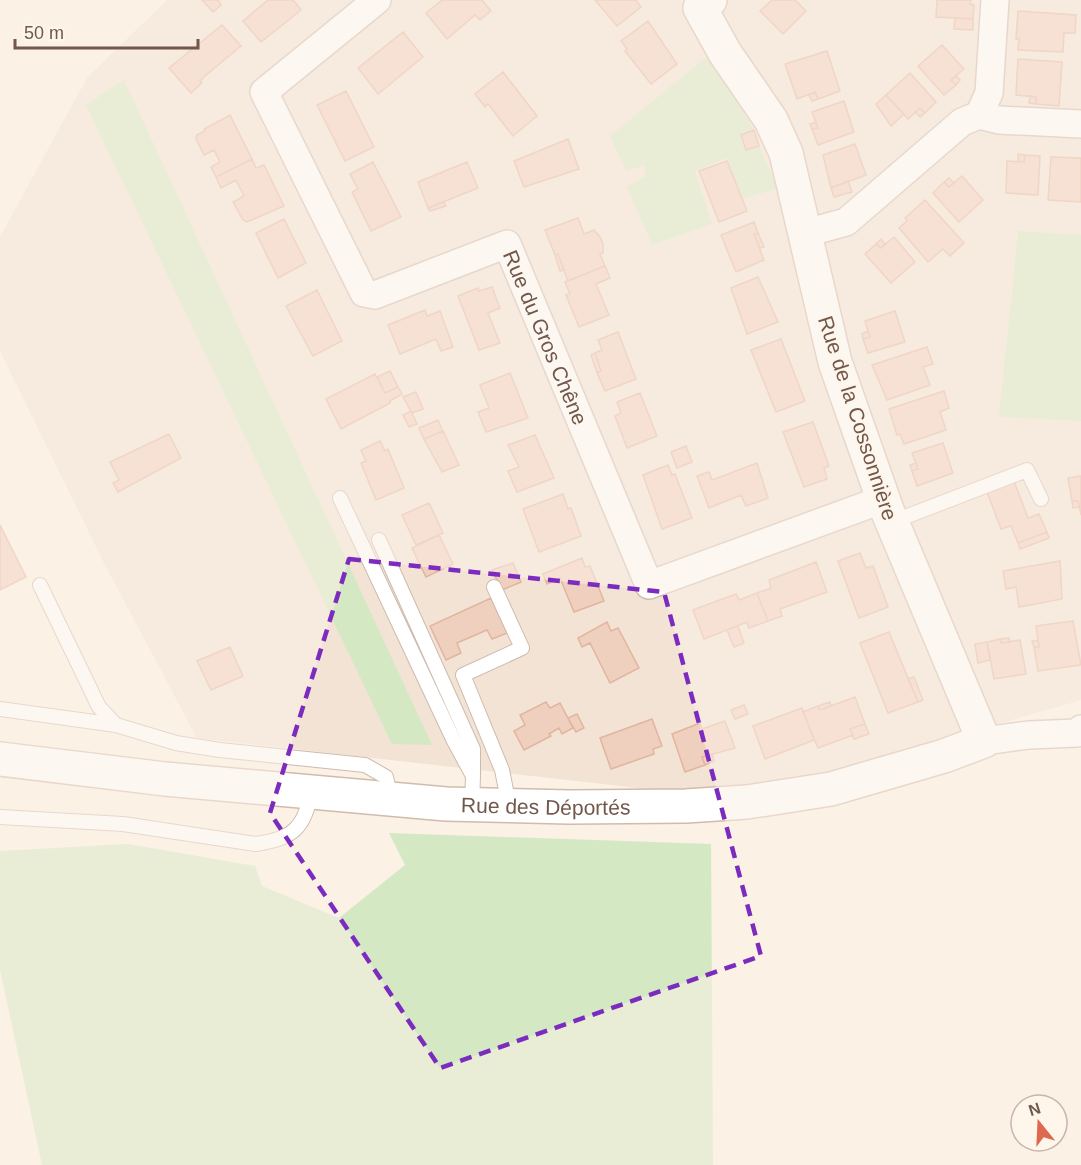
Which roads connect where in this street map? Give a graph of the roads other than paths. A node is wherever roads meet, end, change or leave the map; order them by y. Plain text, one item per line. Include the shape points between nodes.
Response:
1 (377, 0) edge
2 (995, 0) edge
3 (701, 3) edge
4 (979, 115) junction
5 (1081, 124) edge
6 (806, 233) junction
7 (340, 498) dead end
8 (1041, 500) dead end
9 (888, 511) junction
10 (379, 540) dead end
11 (40, 585) dead end
12 (494, 586) dead end
13 (0, 709) edge
14 (116, 725) junction
15 (1081, 729) edge
16 (984, 741) junction
17 (0, 759) edge
18 (312, 790) junction
19 (473, 790) junction
20 (391, 798) junction
21 (508, 805) junction
22 (0, 817) edge

1 - 9 street, Rue du Gros Chêne via 264,92 364,293 375,295 507,244 649,585
2 - 4 street via 989,93
3 - 6 street, Rue de la Cossonnière via 724,53 771,120 786,153
4 - 5 street via 999,120
4 - 6 street via 962,122 846,222
6 - 9 street, Rue de la Cossonnière via 835,362
7 - 19 lane via 454,741
8 - 9 lane via 1027,470
9 - 16 street, Rue de la Cossonnière
10 - 19 lane via 473,749
11 - 14 lane via 99,707
12 - 21 lane via 522,648 463,675 502,770
13 - 14 lane
14 - 20 lane via 176,743 365,765 386,777
15 - 16 street, Rue des Déportés via 1077,733
16 - 21 street, Rue des Déportés via 831,789 747,802 686,806
17 - 18 street, Rue des Déportés
18 - 20 street, Rue des Déportés
18 - 22 lane via 308,811 295,829 278,840 256,844 123,824
19 - 20 street, Rue des Déportés
19 - 21 street, Rue des Déportés

